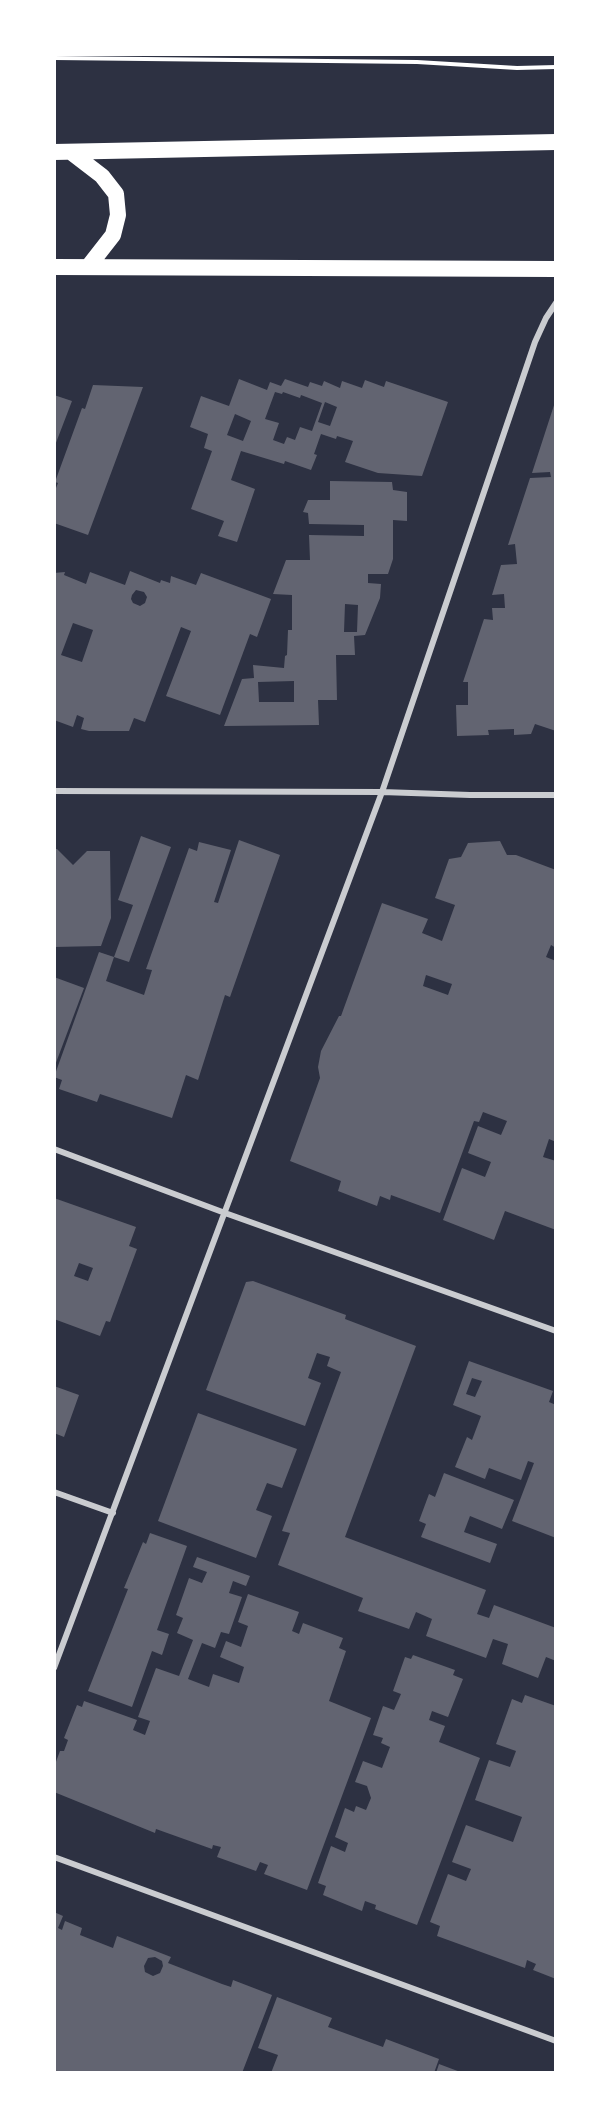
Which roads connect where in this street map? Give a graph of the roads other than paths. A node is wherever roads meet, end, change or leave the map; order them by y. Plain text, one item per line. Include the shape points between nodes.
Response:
1 (556, 142) edge
2 (54, 152) edge
3 (72, 153) junction
4 (54, 267) edge
5 (88, 267) junction
6 (556, 269) edge
7 (556, 303) edge
8 (54, 791) edge
9 (382, 792) junction
10 (556, 795) edge
11 (54, 1149) edge
12 (225, 1214) junction
13 (556, 1331) edge
14 (54, 1492) edge
15 (112, 1513) junction
16 (54, 1668) edge
17 (54, 1857) edge
18 (556, 2041) edge

1 - 3 highway
2 - 3 highway
3 - 5 highway via 102,176 116,194 118,215 113,235
4 - 5 highway
5 - 6 highway
7 - 9 street via 535,342
8 - 9 street
9 - 10 street
9 - 12 street
11 - 12 street
12 - 13 street
12 - 15 street
14 - 15 street
15 - 16 street
17 - 18 street

